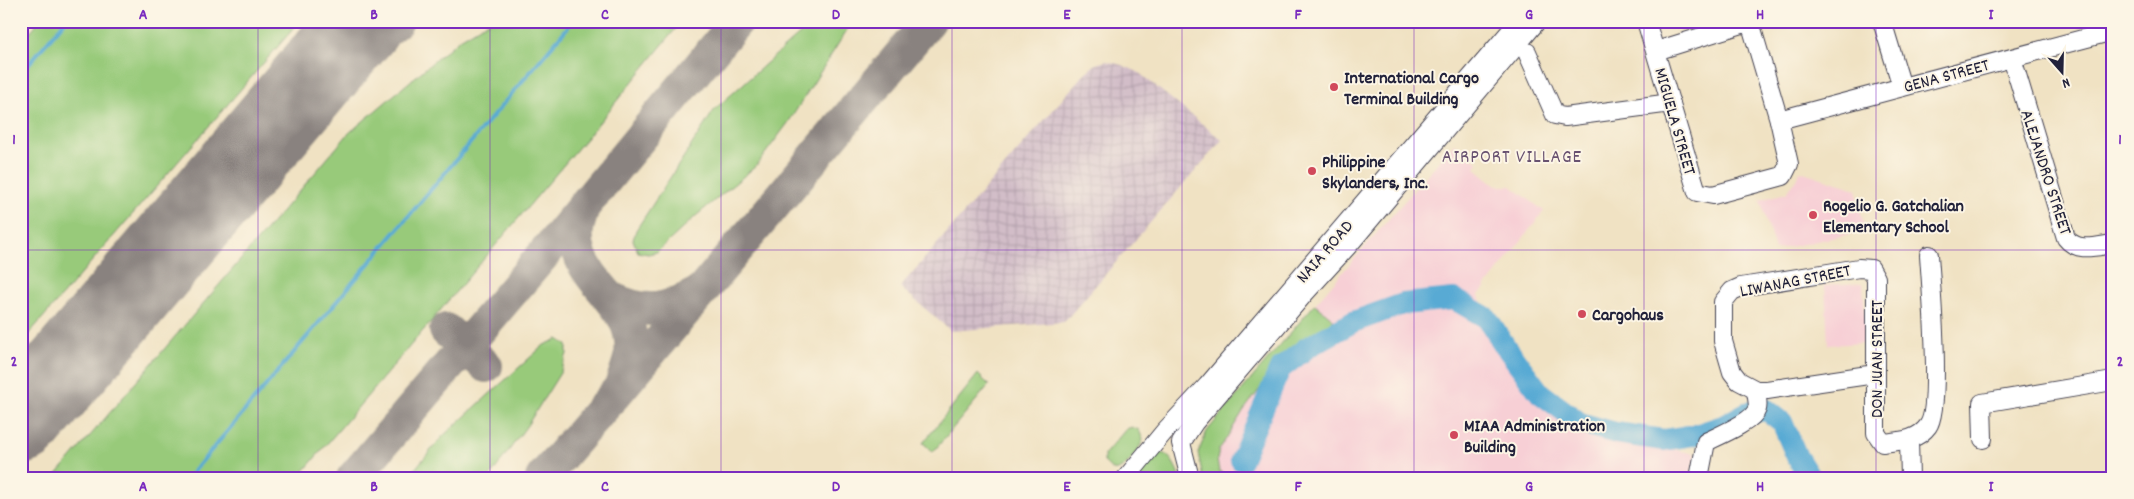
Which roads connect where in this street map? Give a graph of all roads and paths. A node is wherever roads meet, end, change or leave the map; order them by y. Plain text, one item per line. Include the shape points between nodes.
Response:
1 (1519, 21) edge
2 (1537, 21) edge
3 (1646, 21) edge
4 (1882, 21) edge
5 (1751, 22) edge
6 (2113, 31) edge
7 (1656, 51) junction
8 (1527, 52) dead end
9 (2012, 58) junction
10 (1902, 87) junction
11 (1671, 103) junction
12 (1779, 120) junction
13 (2113, 244) edge
14 (1929, 255) dead end
15 (1872, 269) joint
16 (1875, 374) junction
17 (2113, 381) edge
18 (1756, 390) junction
19 (1983, 439) dead end
20 (1909, 440) junction
21 (1126, 478) edge
22 (1190, 478) edge
23 (1699, 478) edge
24 (1910, 478) edge

1 - 21 street, NAIA ROAD
2 - 22 street, NAIA ROAD via 1194,423 1181,443
3 - 7 street, MIGUELA STREET
4 - 10 street
5 - 7 street
5 - 12 street
6 - 9 street, GENA STREET
7 - 11 street, MIGUELA STREET
8 - 11 street via 1555,115 1564,117
9 - 10 street, GENA STREET
9 - 13 street, ALEJANDRO STREET via 2066,238 2080,248
10 - 12 street, GENA STREET
11 - 12 street, MIGUELA STREET via 1697,192 1713,195 1782,176 1789,164
14 - 20 street via 1935,361 1933,417 1922,433
15 - 16 street, DON JUAN STREET via 1876,278
15 - 18 street, LIWANAG STREET via 1859,268 1732,291 1723,302 1724,341 1732,372 1739,381
16 - 18 street
16 - 20 street, DON JUAN STREET via 1878,439 1883,443
17 - 19 street via 1982,403
18 - 23 street via 1756,410 1735,427 1706,442
20 - 24 street

